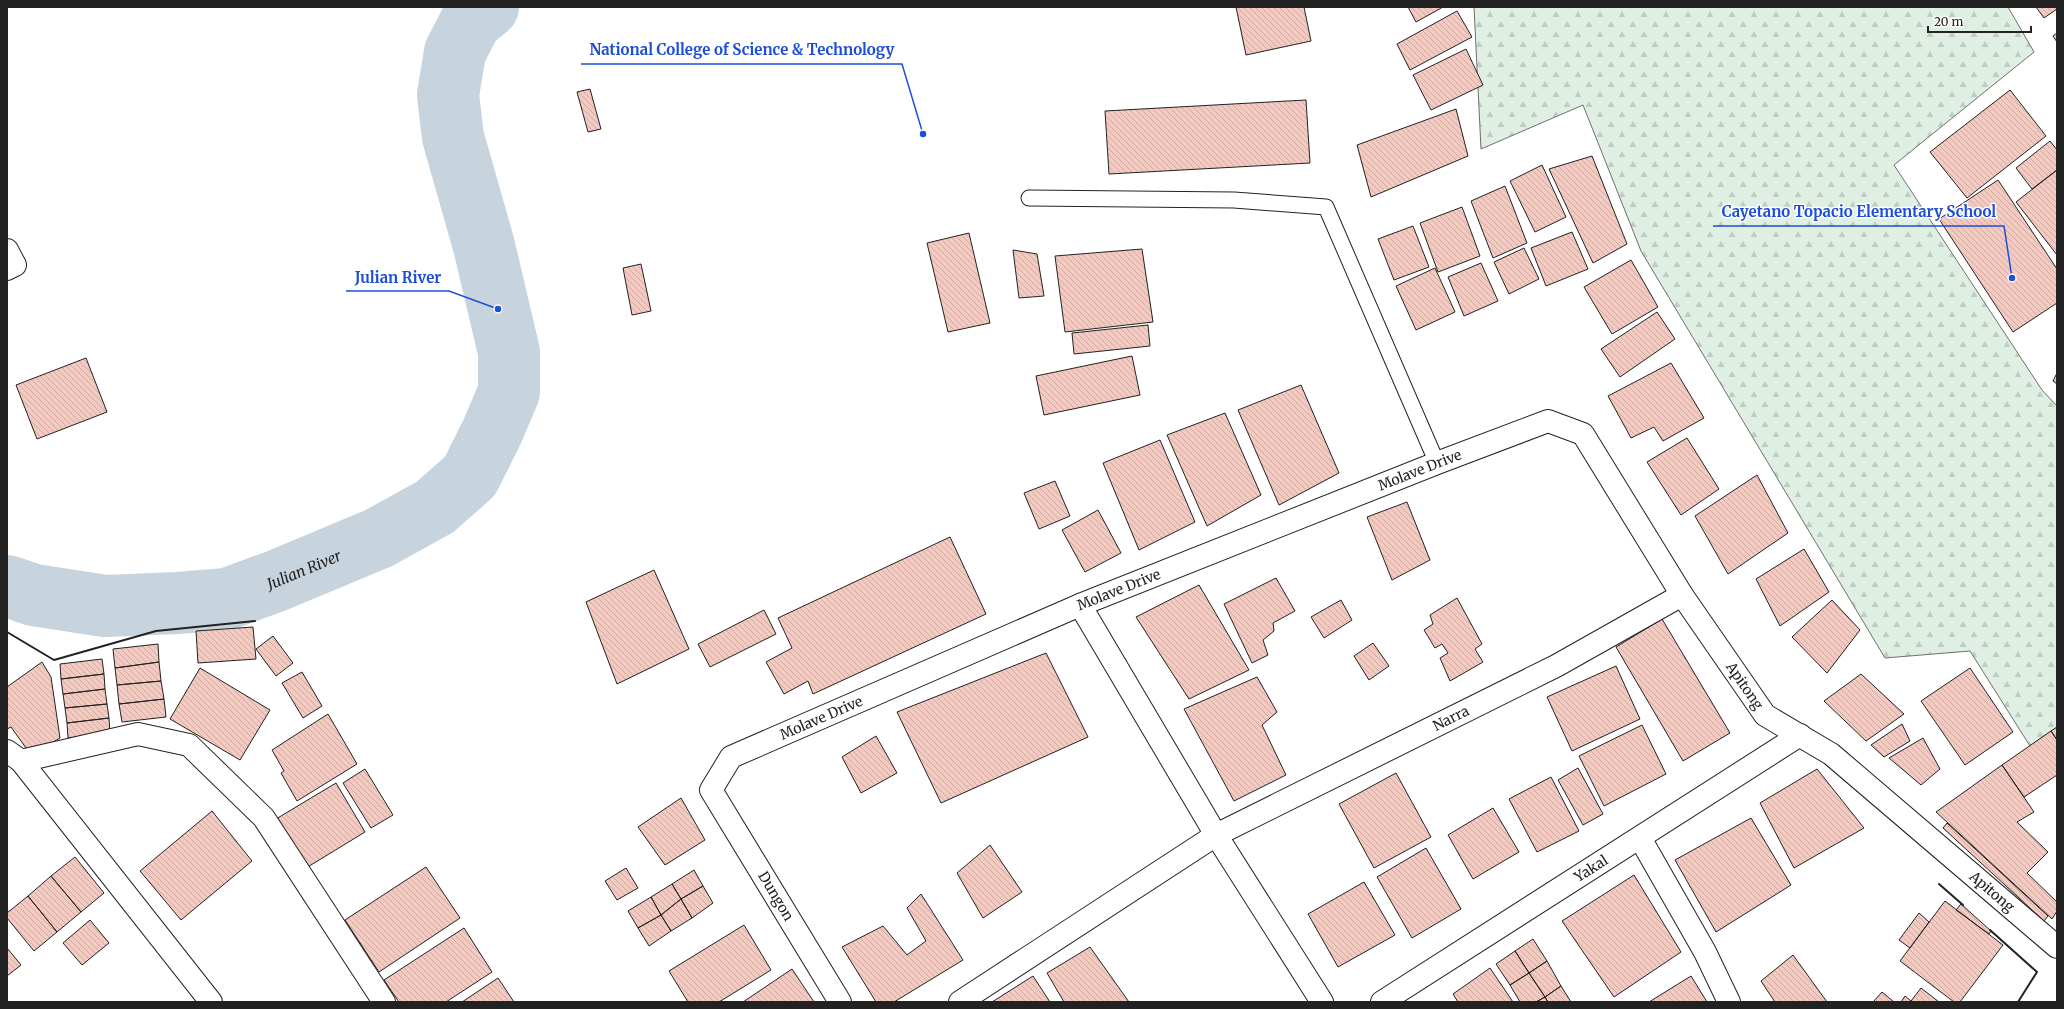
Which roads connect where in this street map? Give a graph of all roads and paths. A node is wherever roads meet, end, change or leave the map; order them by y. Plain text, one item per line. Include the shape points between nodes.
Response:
1 (1029, 198) dead end
2 (7, 250) edge
3 (7, 269) edge
4 (1548, 421) joint
5 (1437, 463) junction
6 (1682, 595) junction
7 (1080, 605) junction
8 (1800, 735) junction
9 (14, 756) edge
10 (711, 790) joint
11 (1216, 835) junction
12 (1640, 838) junction
13 (2057, 947) edge
14 (211, 1002) edge
15 (384, 1002) edge
16 (840, 1002) edge
17 (960, 1002) edge
18 (1322, 1002) edge
19 (1382, 1002) edge
20 (1729, 1002) edge

1 - 5 lane via 1234,200 1326,206
2 - 3 street via 14,265
4 - 5 street, Molave Drive
4 - 6 street, Apitong via 1583,434
5 - 7 street, Molave Drive
6 - 8 street, Apitong via 1765,715
6 - 11 street, Narra via 1556,666
7 - 10 street, Molave Drive via 731,756
7 - 11 street
8 - 12 street, Yakal
8 - 13 street, Apitong via 1831,754
9 - 14 street
9 - 15 street via 138,734 189,745 264,818
10 - 16 street, Dungon
11 - 17 street, Narra
11 - 18 street
12 - 19 street, Yakal
12 - 20 street via 1705,952

